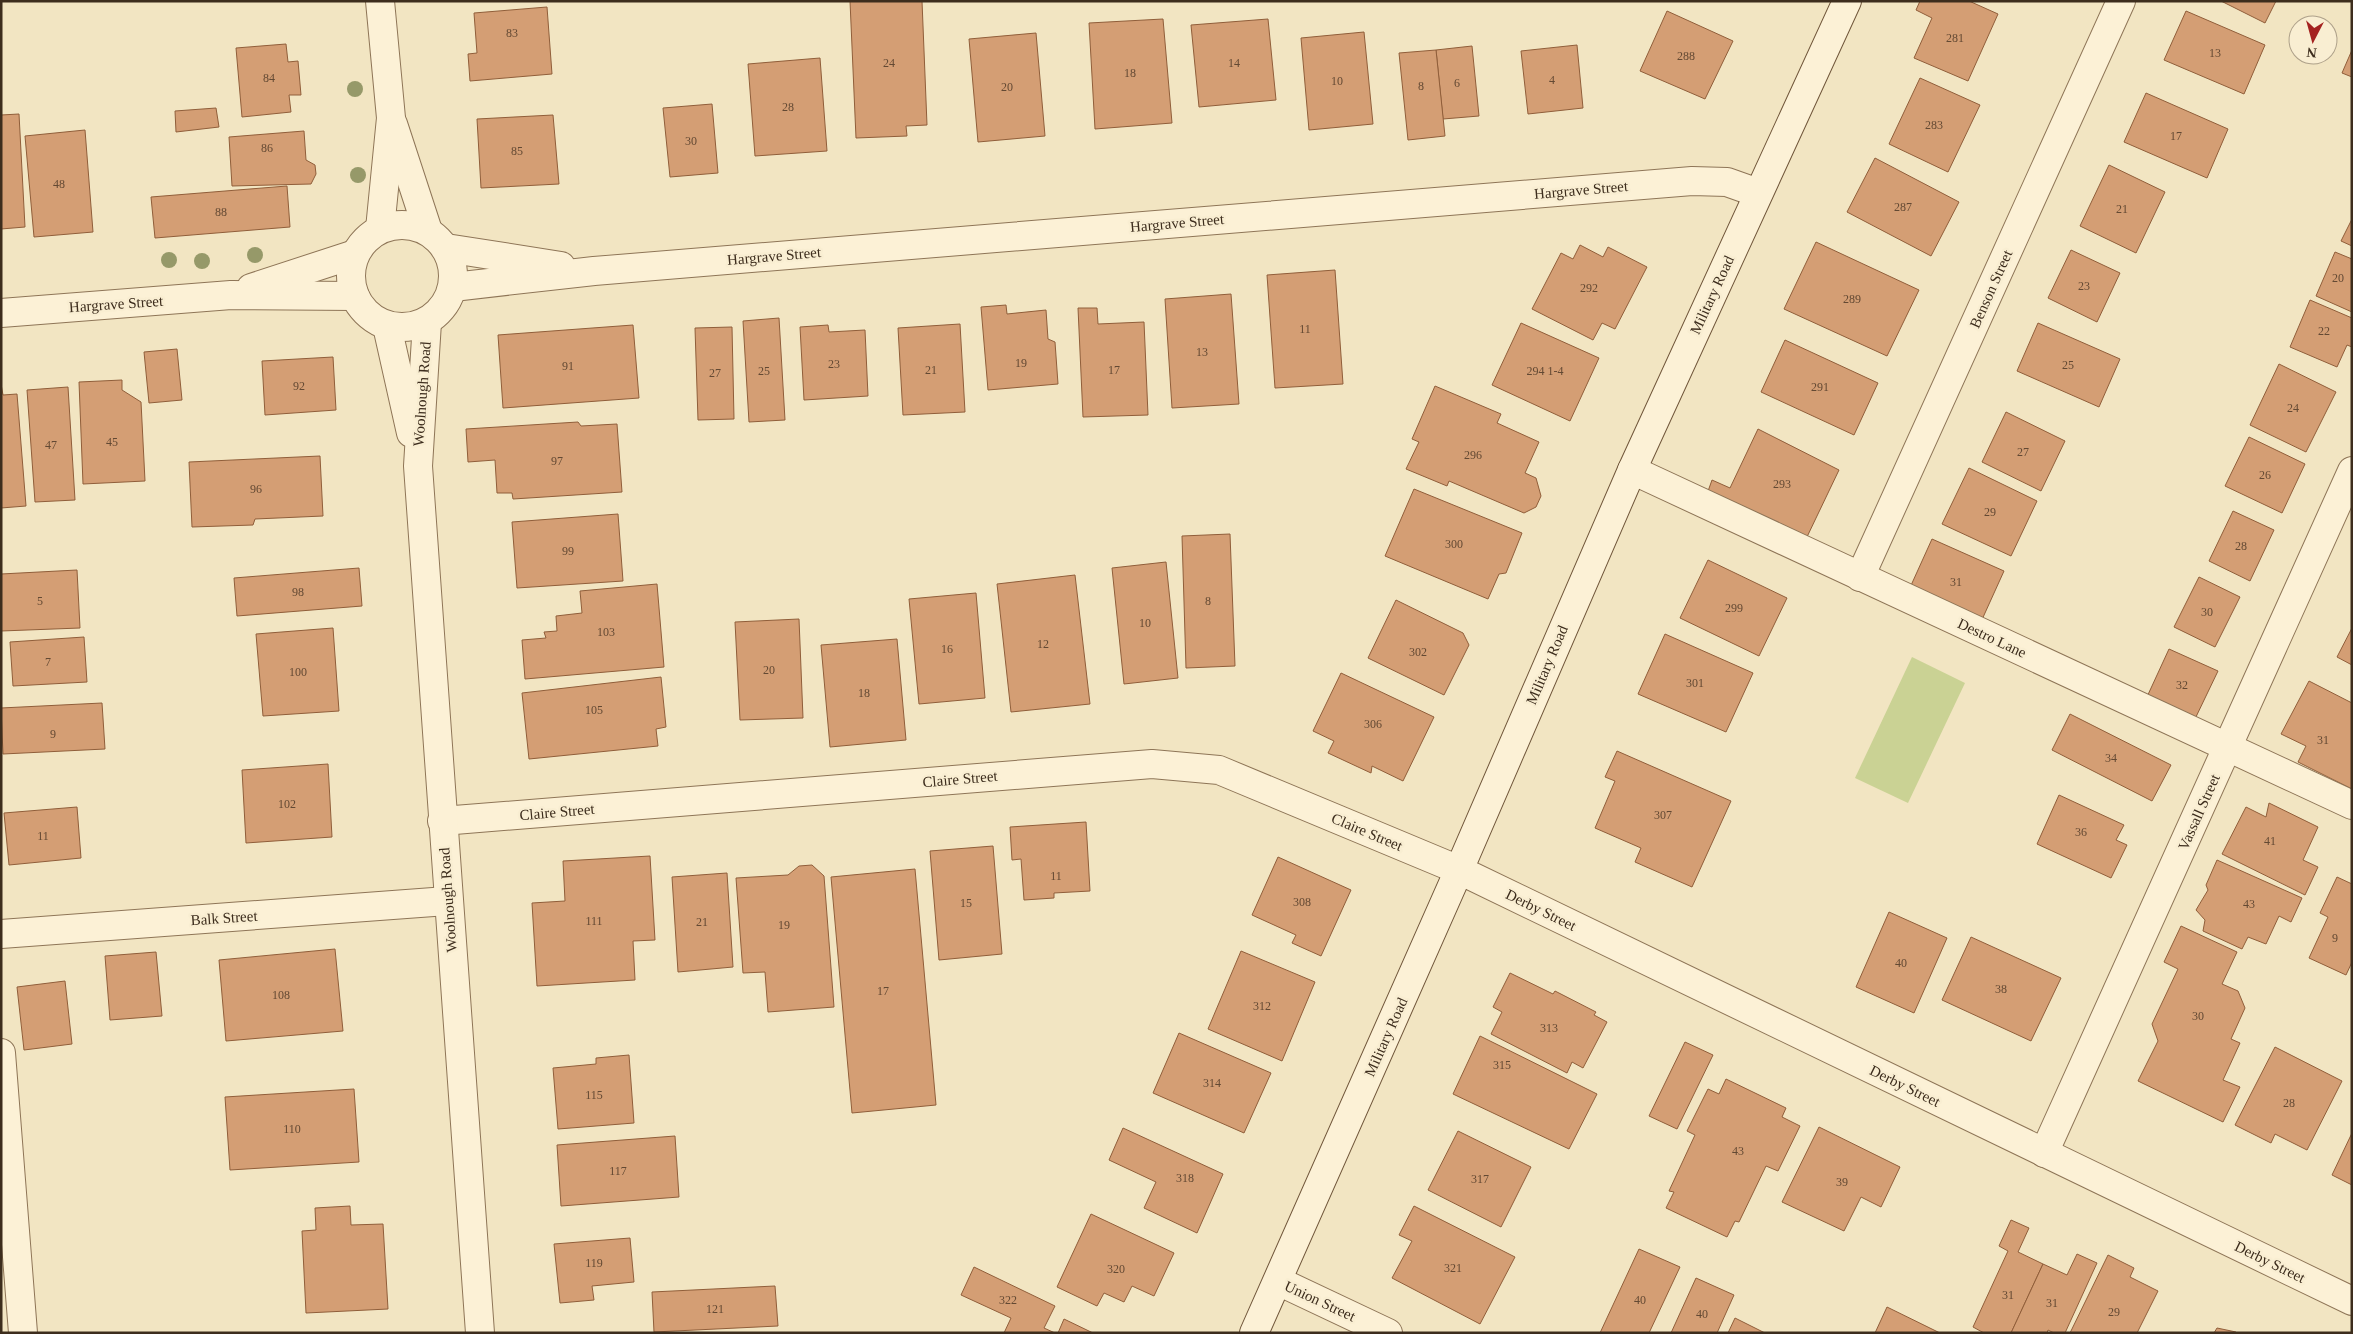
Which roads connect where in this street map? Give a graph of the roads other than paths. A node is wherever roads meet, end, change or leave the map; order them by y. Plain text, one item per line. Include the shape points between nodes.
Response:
1 (380, 1) edge
2 (1847, 1) edge
3 (2121, 1) edge
4 (391, 118) junction
5 (1758, 193) junction
6 (380, 229) junction
7 (437, 239) junction
8 (355, 254) junction
9 (594, 271) junction
10 (453, 287) junction
11 (231, 295) junction
12 (355, 296) junction
13 (1, 313) edge
14 (427, 322) junction
15 (387, 326) junction
16 (418, 466) junction
17 (1632, 470) junction
18 (2352, 471) edge
19 (1860, 577) junction
20 (2228, 748) junction
21 (2352, 805) edge
22 (442, 821) junction
23 (1459, 870) junction
24 (447, 901) junction
25 (1, 934) edge
26 (1, 1053) edge
27 (2044, 1153) junction
28 (1278, 1281) junction
29 (2352, 1301) edge
30 (23, 1333) edge
31 (480, 1333) edge
32 (1254, 1333) edge
33 (1388, 1333) edge

1 - 4 street
2 - 5 street, Military Road
3 - 19 street, Benson Street
4 - 6 street
4 - 7 street
5 - 9 street, Hargrave Street via 1727,182 1692,181
5 - 17 street, Military Road
6 - 7 street via 403,224
6 - 8 street via 365,240
7 - 9 street, Hargrave Street
7 - 10 street via 453,267
8 - 11 street, Hargrave Street
8 - 12 street via 350,277
9 - 10 street, Hargrave Street
10 - 14 street via 443,308
11 - 12 street, Hargrave Street
11 - 13 street, Hargrave Street
12 - 15 street via 364,311
14 - 15 street via 408,328
14 - 16 street, Woolnough Road
15 - 16 street, Woolnough Road
16 - 22 street, Woolnough Road
17 - 19 street, Destro Lane
17 - 23 street, Military Road
18 - 20 street, Vassall Street
19 - 20 street, Destro Lane
20 - 21 street, Destro Lane
20 - 27 street, Vassall Street
22 - 23 street, Claire Street via 1152,764 1219,770
22 - 24 street, Woolnough Road
23 - 27 street, Derby Street
23 - 28 street, Military Road
24 - 25 street, Balk Street
24 - 31 street, Woolnough Road
26 - 30 street
27 - 29 street, Derby Street
28 - 32 street, Military Road
28 - 33 street, Union Street

